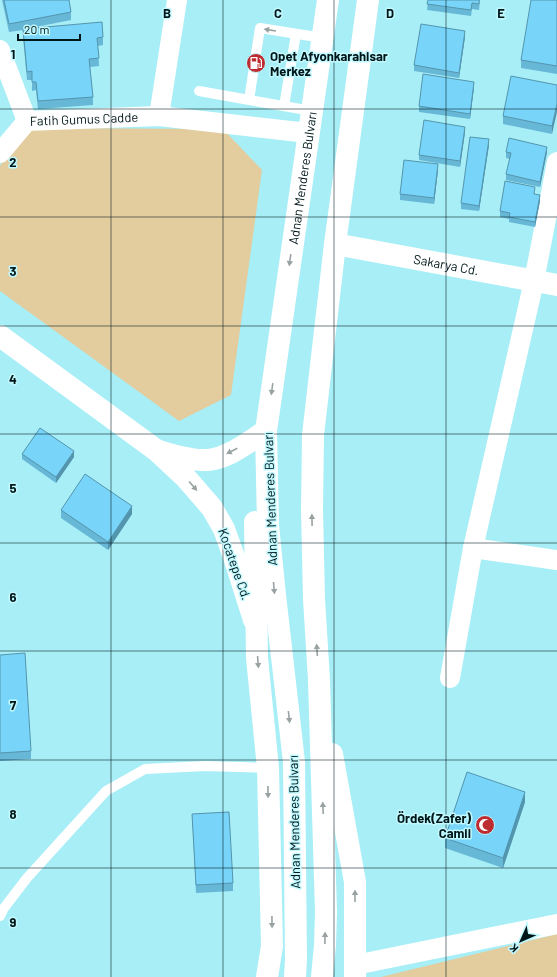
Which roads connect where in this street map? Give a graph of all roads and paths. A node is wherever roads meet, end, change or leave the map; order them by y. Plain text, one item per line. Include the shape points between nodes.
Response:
1 (177, 0) edge
2 (328, 0) edge
3 (368, 0) edge
4 (296, 34) junction
5 (322, 38) junction
6 (0, 50) edge
7 (199, 91) dead end
8 (249, 100) junction
9 (284, 106) junction
10 (312, 111) junction
11 (159, 116) junction
12 (27, 121) junction
13 (308, 132) junction
14 (0, 153) edge
15 (557, 162) edge
16 (335, 244) junction
17 (534, 281) junction
18 (557, 285) edge
19 (0, 336) edge
20 (266, 431) junction
21 (156, 450) junction
22 (267, 486) junction
23 (473, 548) junction
24 (557, 560) edge
25 (257, 630) junction
26 (450, 678) dead end
27 (319, 680) junction
28 (268, 768) junction
29 (0, 916) edge
30 (557, 924) edge
31 (355, 971) edge
32 (267, 977) edge
33 (295, 977) edge
34 (322, 977) edge

1 - 11 street
2 - 5 main road, Adnan Menderes Bulvarı
3 - 16 main road
4 - 5 lane
4 -> 8 lane via 260,28
4 - 9 lane
5 - 10 main road, Adnan Menderes Bulvarı
6 - 12 street
7 - 8 lane
8 - 9 lane
9 - 10 lane
10 - 13 main road, Adnan Menderes Bulvarı
11 - 12 street, Fatih Gumus Cadde
11 - 13 street, Fatih Gumus Cadde
12 - 14 street, Fatih Gumus Cadde
13 -> 20 main road, Adnan Menderes Bulvarı
15 - 17 street
16 - 17 main road, Sakarya Cd.
27 -> 16 main road via 313,584 313,435
17 - 18 main road, Sakarya Cd.
17 - 23 street
19 - 21 main road, Kocatepe Cd.
20 -> 21 main road, Kocatepe Cd. via 233,452 207,460 182,458
20 - 22 main road, Adnan Menderes Bulvarı
21 -> 25 main road, Kocatepe Cd. via 186,478 212,508 224,529
22 - 25 main road via 255,518
22 -> 33 main road, Adnan Menderes Bulvarı via 275,595 294,762
23 - 24 street
23 - 26 street
25 -> 28 main road
31 -> 27 main road via 355,882
34 -> 27 main road via 326,912
28 - 29 lane via 205,766 145,769 106,791 28,878
28 -> 32 main road via 272,946
30 - 31 street

